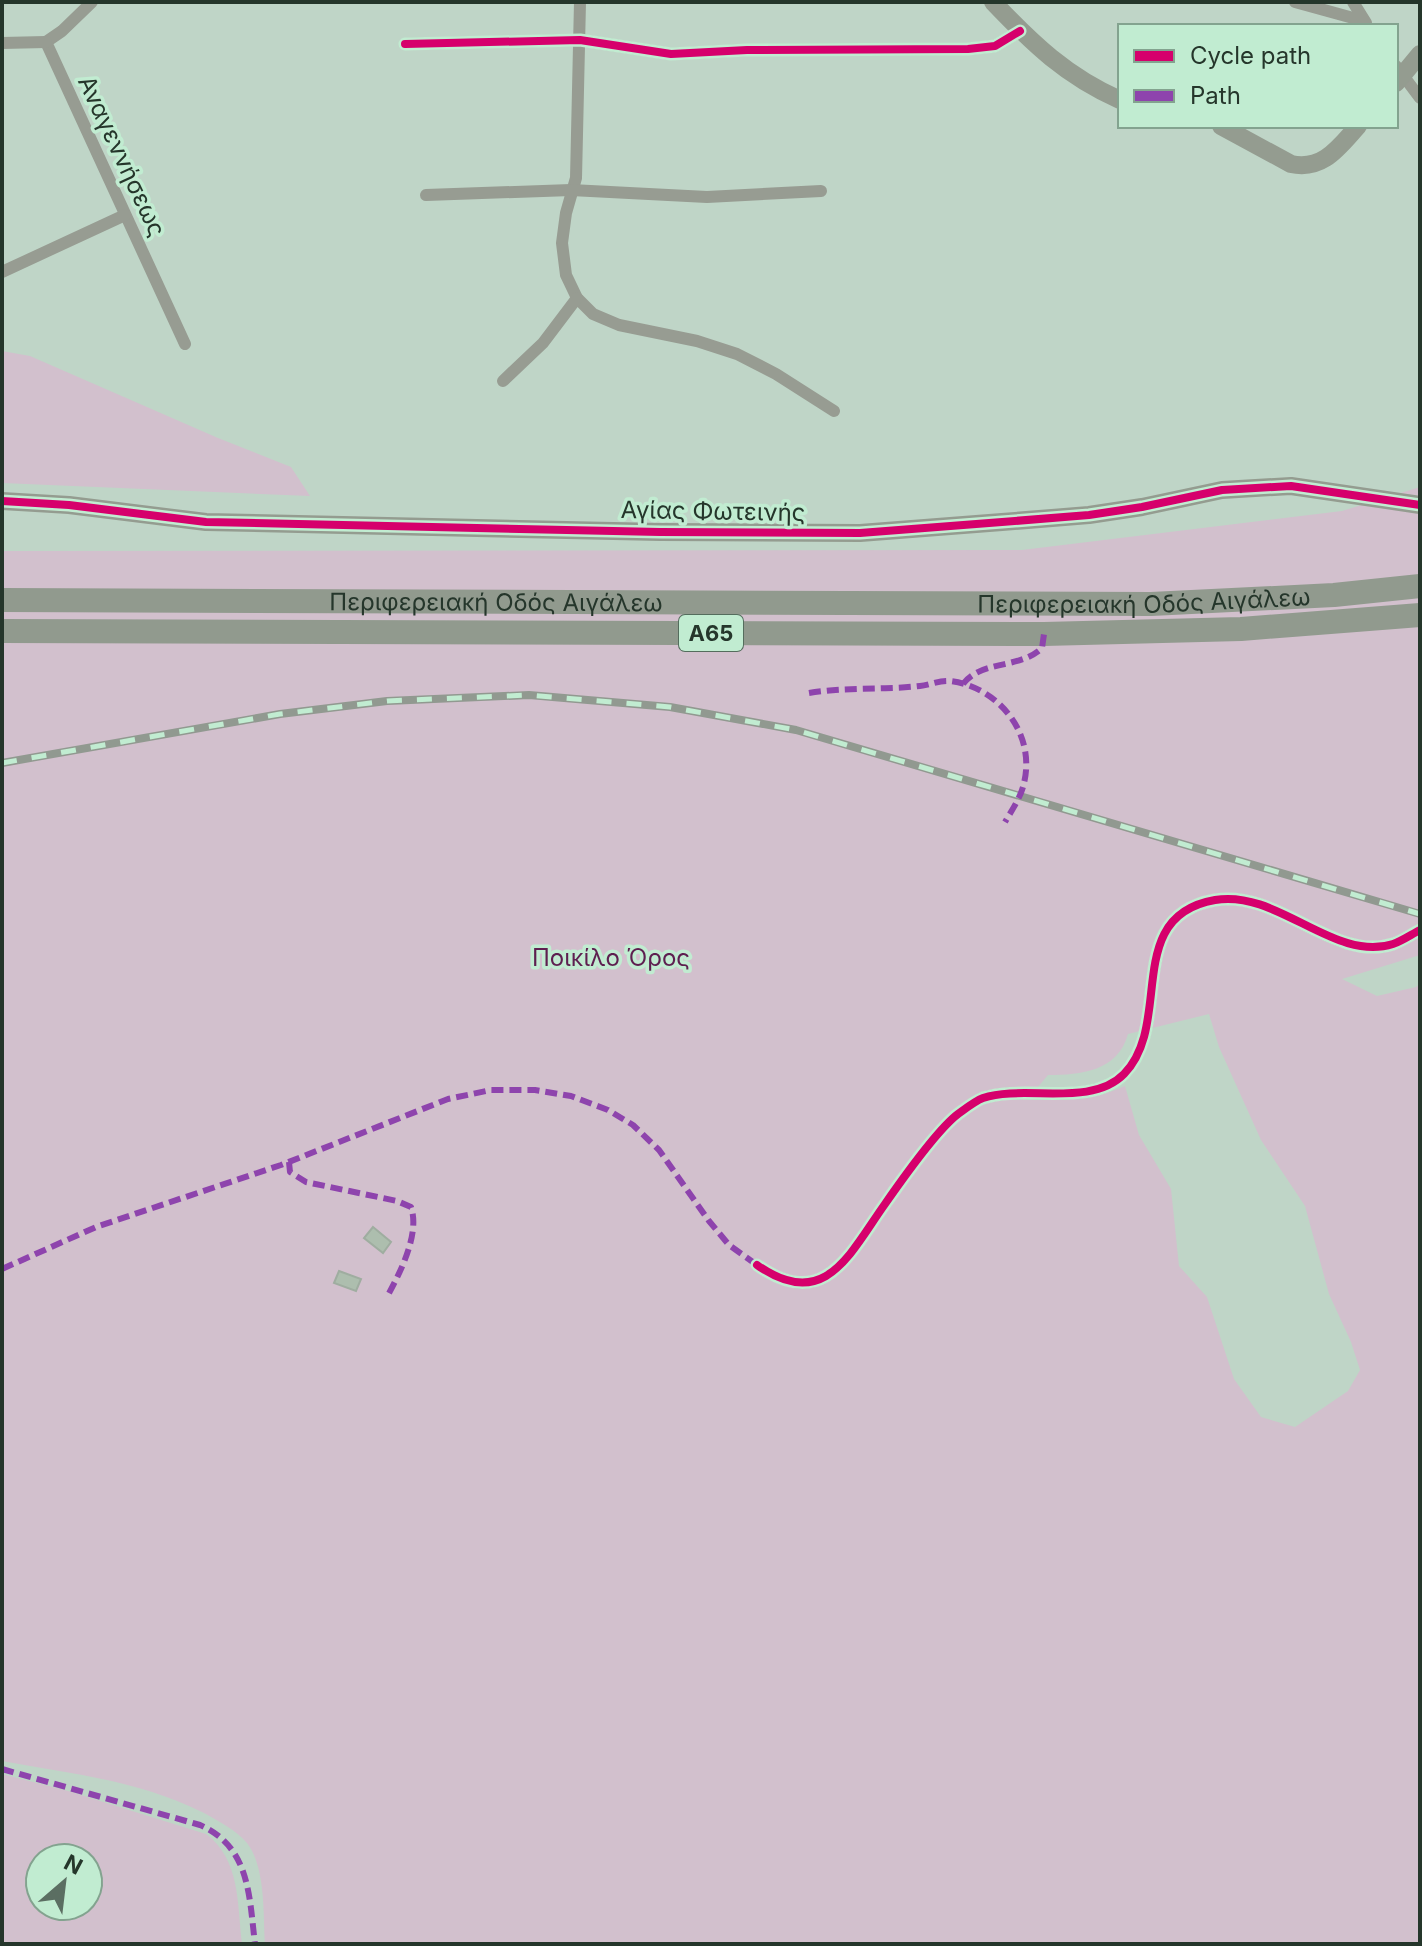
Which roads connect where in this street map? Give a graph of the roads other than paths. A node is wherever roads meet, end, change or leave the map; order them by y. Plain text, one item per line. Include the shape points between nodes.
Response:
1 (92, 2) edge
2 (580, 2) edge
3 (993, 2) edge
4 (1295, 2) edge
5 (1353, 2) edge
6 (1366, 23) edge
7 (1020, 31) junction
8 (580, 40) junction
9 (46, 42) junction
10 (2, 43) edge
11 (405, 44) dead end
12 (1420, 54) edge
13 (1398, 75) edge
14 (1420, 98) edge
15 (1118, 99) edge
16 (1225, 128) edge
17 (1356, 128) edge
18 (571, 190) junction
19 (821, 191) dead end
20 (426, 195) dead end
21 (125, 215) junction
22 (2, 272) edge
23 (577, 298) junction
24 (185, 344) dead end
25 (503, 381) dead end
26 (834, 411) dead end
27 (2, 501) edge
28 (1420, 505) edge
29 (1420, 586) edge
30 (2, 600) edge
31 (1420, 615) edge
32 (2, 631) edge
33 (1420, 930) edge
34 (757, 1265) dead end

1 - 9 street
2 - 8 street
3 - 7 street
4 - 6 street
5 - 6 street
7 - 8 street via 995,46 968,49 671,54
7 - 15 street via 1054,63
8 - 11 street
8 - 18 street via 576,178
9 - 10 street
9 - 21 street, Αναγεννήσεως
12 - 13 street
13 - 14 street
16 - 17 street via 1304,167 1334,153
18 - 19 street via 707,197
18 - 20 street
18 - 23 street via 562,243 566,275
21 - 22 street
21 - 24 street, Αναγεννήσεως
23 - 25 street via 543,343
23 - 26 street via 593,314 619,325 737,354
27 - 28 street, Αγίας Φωτεινής via 206,522 860,533 1089,515 1222,490 1291,486
29 - 30 highway, Περιφερειακή Οδός Αιγάλεω / Α65 via 1151,604
31 - 32 highway, Περιφερειακή Οδός Αιγάλεω / Α65 via 1241,629 1044,634
33 - 34 street via 1392,945 1357,946 1248,900 1215,900 1180,913 1163,932 1143,1039 1124,1074 1091,1090 982,1098 955,1116 853,1253 833,1272 792,1284

